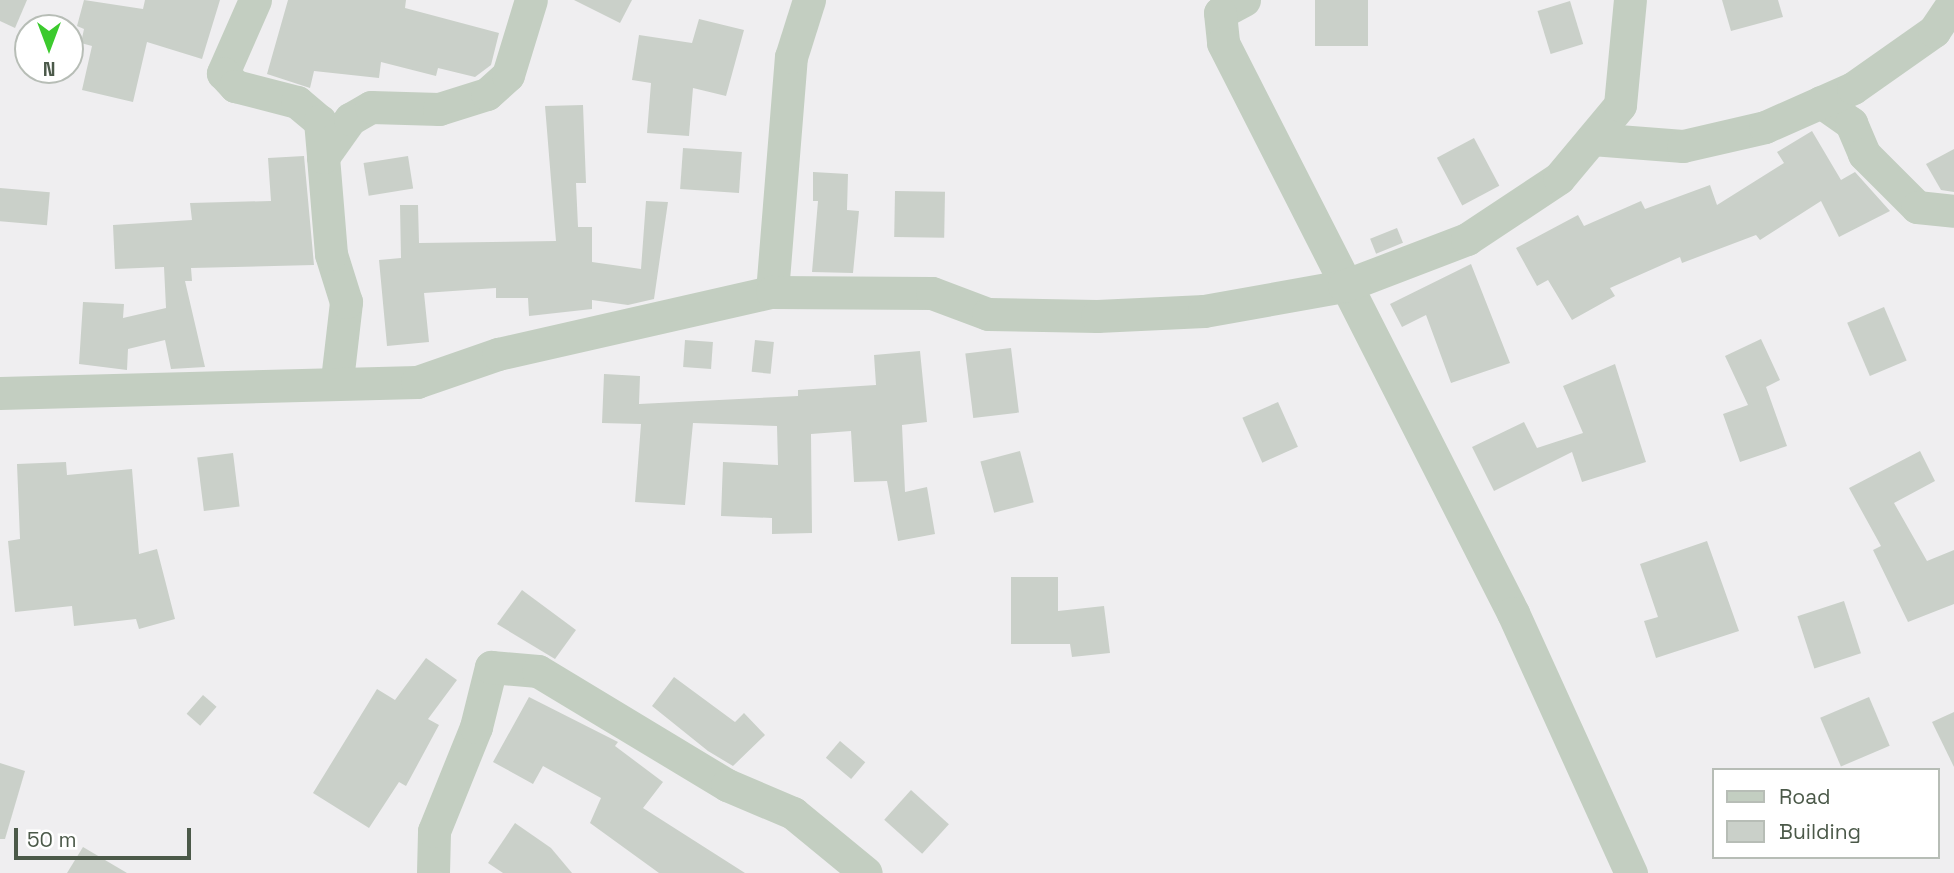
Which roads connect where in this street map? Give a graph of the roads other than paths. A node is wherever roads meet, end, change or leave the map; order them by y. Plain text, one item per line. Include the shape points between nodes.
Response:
1 (255, 0) edge
2 (531, 0) edge
3 (809, 0) edge
4 (1244, 0) edge
5 (1630, 0) edge
6 (1954, 1) edge
7 (1821, 102) junction
8 (1592, 139) junction
9 (323, 157) junction
10 (1954, 211) edge
11 (1344, 286) junction
12 (772, 292) junction
13 (337, 380) junction
14 (0, 393) edge
15 (433, 873) edge
16 (866, 873) edge
17 (1631, 873) edge

1 - 9 street via 223,73 235,86 297,102 320,121
2 - 9 street via 508,75 487,94 439,109 371,107 350,119
3 - 12 street via 791,57
4 - 11 street via 1220,13 1223,43
5 - 8 street via 1620,106
6 - 7 street via 1934,32 1853,88
7 - 8 street via 1765,127 1683,146
7 - 10 street via 1851,123 1864,154 1917,207
8 - 11 street via 1559,178 1467,239
9 - 13 street via 331,254 346,302
11 - 12 street via 1204,311 1097,316 988,314 932,293
11 - 17 street via 1513,613
12 - 13 street via 498,354 416,382
13 - 14 street
15 - 16 street via 434,831 476,727 491,667 538,671 727,785 793,813

